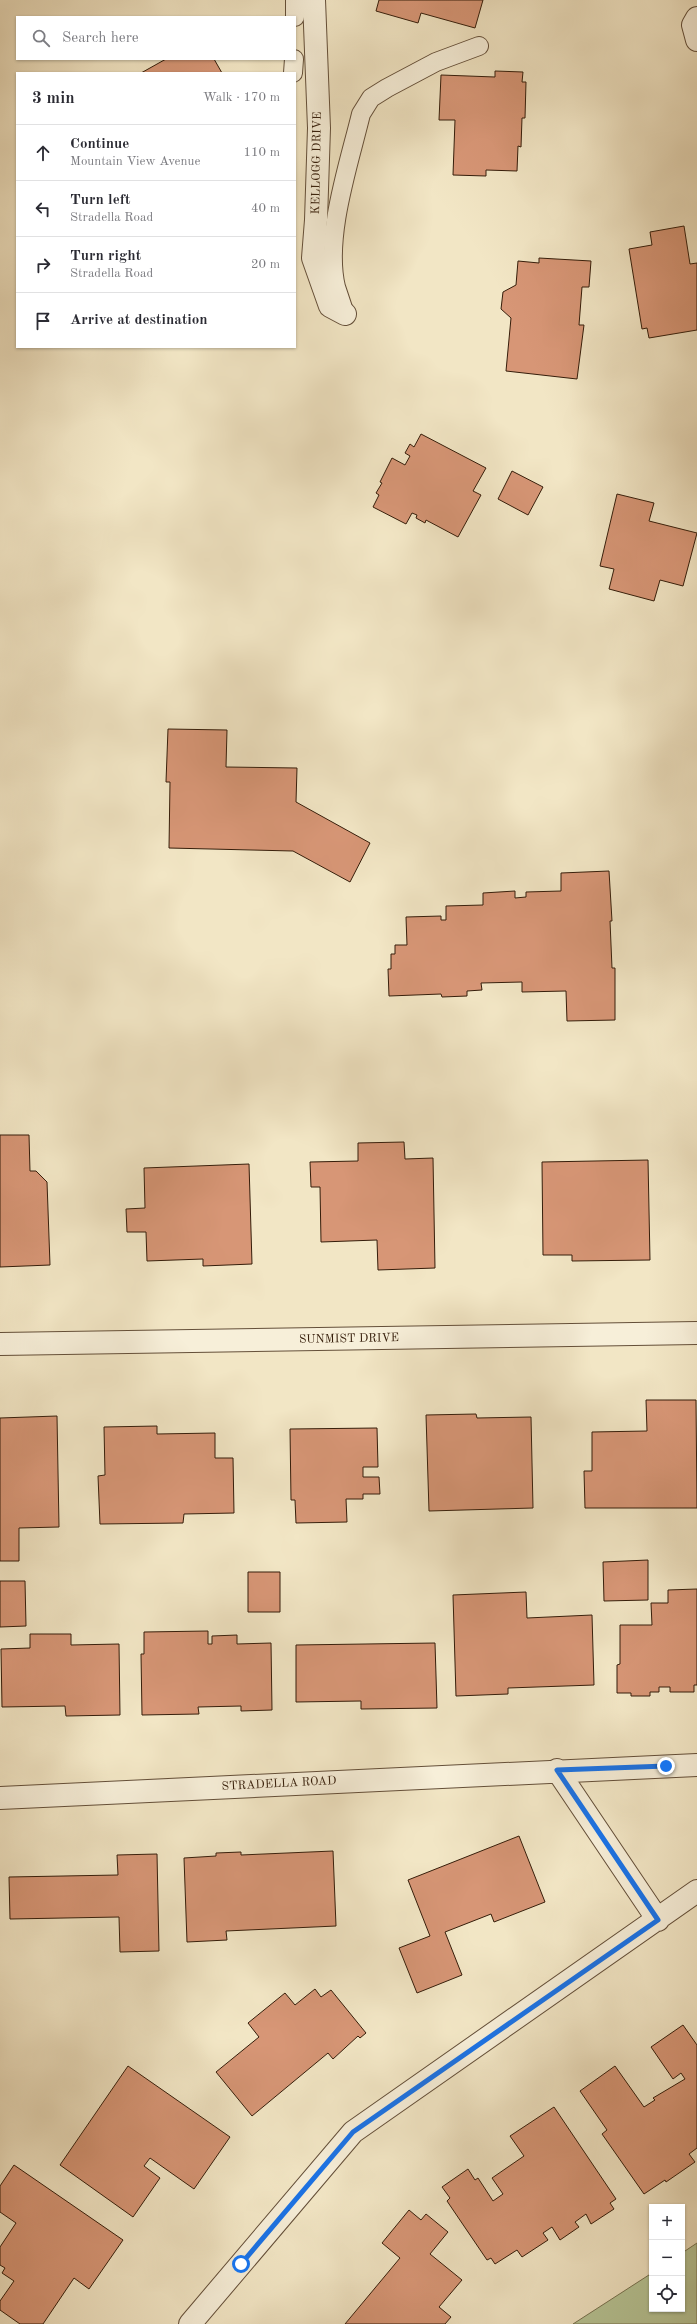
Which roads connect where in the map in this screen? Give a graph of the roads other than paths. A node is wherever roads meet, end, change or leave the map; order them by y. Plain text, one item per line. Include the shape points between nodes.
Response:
1 (295, 0) edge
2 (314, 0) edge
3 (295, 16) edge
4 (697, 18) edge
5 (697, 40) edge
6 (479, 46) dead end
7 (294, 60) edge
8 (293, 72) edge
9 (345, 314) joint
10 (697, 1333) edge
11 (0, 1344) edge
12 (697, 1765) edge
13 (557, 1770) junction
14 (0, 1798) edge
15 (697, 1891) edge
16 (658, 1920) junction
17 (190, 2324) edge

1 - 3 lane
2 - 9 street, KELLOGG DRIVE via 319,128 313,258 330,306
4 - 5 street via 693,24
6 - 9 lane via 436,62 387,88 371,98 361,114 335,227 336,287
7 - 8 lane
10 - 11 street, SUNMIST DRIVE
12 - 13 street, STRADELLA ROAD
13 - 14 street, STRADELLA ROAD
13 - 16 street
15 - 16 street
16 - 17 street via 353,2132

